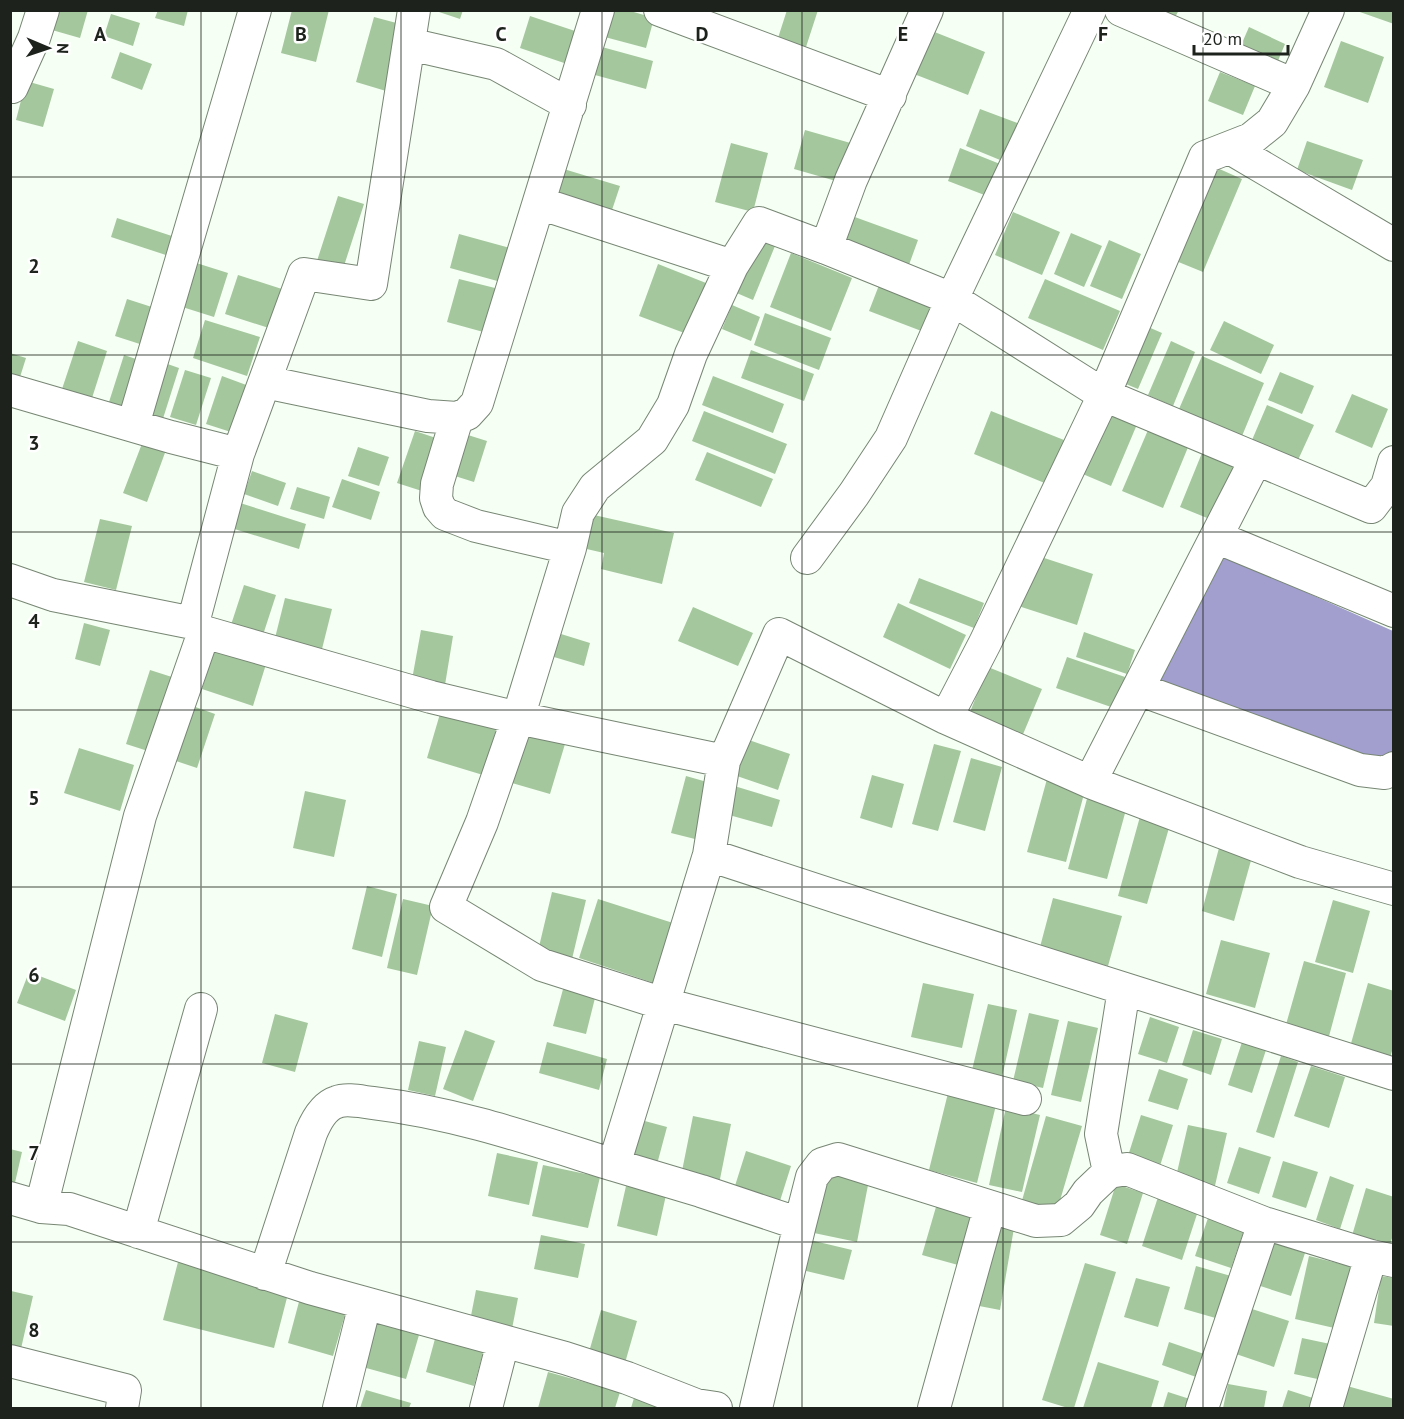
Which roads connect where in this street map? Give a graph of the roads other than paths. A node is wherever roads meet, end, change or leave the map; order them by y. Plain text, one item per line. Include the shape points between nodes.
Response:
1 (43, 10) edge
2 (255, 10) edge
3 (414, 10) edge
4 (598, 10) edge
5 (660, 10) edge
6 (927, 10) edge
7 (1090, 10) edge
8 (1121, 10) edge
9 (1328, 10) edge
10 (409, 44) junction
11 (1294, 85) junction
12 (10, 86) edge
13 (890, 96) junction
14 (570, 105) junction
15 (1230, 148) junction
16 (539, 203) junction
17 (1394, 245) edge
18 (826, 248) junction
19 (732, 266) junction
20 (952, 299) junction
21 (265, 382) junction
22 (10, 390) edge
23 (1104, 395) junction
24 (457, 418) junction
25 (133, 426) junction
26 (238, 454) junction
27 (1256, 459) junction
28 (1394, 462) edge
29 (1382, 511) edge
30 (1216, 537) junction
31 (570, 548) junction
32 (807, 558) dead end
33 (10, 580) edge
34 (1394, 611) edge
35 (199, 628) junction
36 (1138, 689) junction
37 (518, 718) junction
38 (946, 718) junction
39 (724, 761) junction
40 (1394, 768) edge
41 (1090, 782) junction
42 (709, 855) junction
43 (1394, 889) edge
44 (1124, 989) junction
45 (664, 1004) junction
46 (201, 1009) dead end
47 (1394, 1074) edge
48 (1025, 1099) dead end
49 (614, 1166) junction
50 (1110, 1172) junction
51 (10, 1198) edge
52 (41, 1207) junction
53 (990, 1207) junction
54 (1263, 1222) junction
55 (800, 1224) junction
56 (138, 1232) junction
57 (1382, 1258) edge
58 (265, 1274) junction
59 (365, 1304) junction
60 (503, 1342) junction
61 (10, 1361) edge
62 (702, 1407) edge
63 (122, 1408) edge
64 (339, 1408) edge
65 (486, 1408) edge
66 (756, 1408) edge
67 (934, 1408) edge
68 (1202, 1408) edge
69 (1326, 1408) edge

1 - 12 street
2 - 25 street
3 - 10 street
4 - 14 street
5 - 13 street
6 - 13 street
7 - 20 street
8 - 11 street
9 - 11 street
10 - 14 street via 496,64
10 - 21 street via 371,284 304,274
11 - 15 street via 1272,122 1251,139
13 - 18 street via 851,180
14 - 16 street
15 - 17 street
15 - 23 street via 1205,157
16 - 19 street
16 - 24 street via 477,403
18 - 19 street via 759,223
18 - 20 street
19 - 31 street via 691,354 673,405 652,440 595,487 578,513
20 - 23 street
20 - 32 street via 891,438
21 - 24 street via 428,416
21 - 26 street
22 - 25 street
23 - 27 street
23 - 38 street
24 - 31 street via 437,484 436,498 445,514 476,526
25 - 26 street
26 - 35 street
27 - 29 street
27 - 30 street
28 - 29 street
30 - 34 street
30 - 36 street
31 - 37 street
33 - 35 street via 53,595
35 - 37 street via 431,698
35 - 52 street via 140,816
36 - 40 street via 1360,770 1385,773
36 - 41 street
37 - 39 street
37 - 45 street via 447,907 542,965
38 - 39 street via 779,634
38 - 41 street
39 - 42 street
41 - 43 street via 1300,862
42 - 44 street
42 - 45 street
44 - 47 street
44 - 50 street via 1101,1134
45 - 48 street
45 - 49 street
46 - 56 street
49 - 55 street
49 - 58 street via 464,1119 407,1107 336,1102 319,1116 311,1133
50 - 53 street via 1061,1220 1036,1221
50 - 54 street via 1127,1169
51 - 52 street
52 - 56 street via 69,1209
53 - 55 street via 838,1159 822,1164 812,1177
53 - 67 street
54 - 57 street
54 - 68 street
55 - 66 street
56 - 58 street
57 - 69 street
58 - 59 street
59 - 60 street
59 - 64 street
60 - 62 street via 627,1378
60 - 65 street
61 - 63 street via 125,1390

